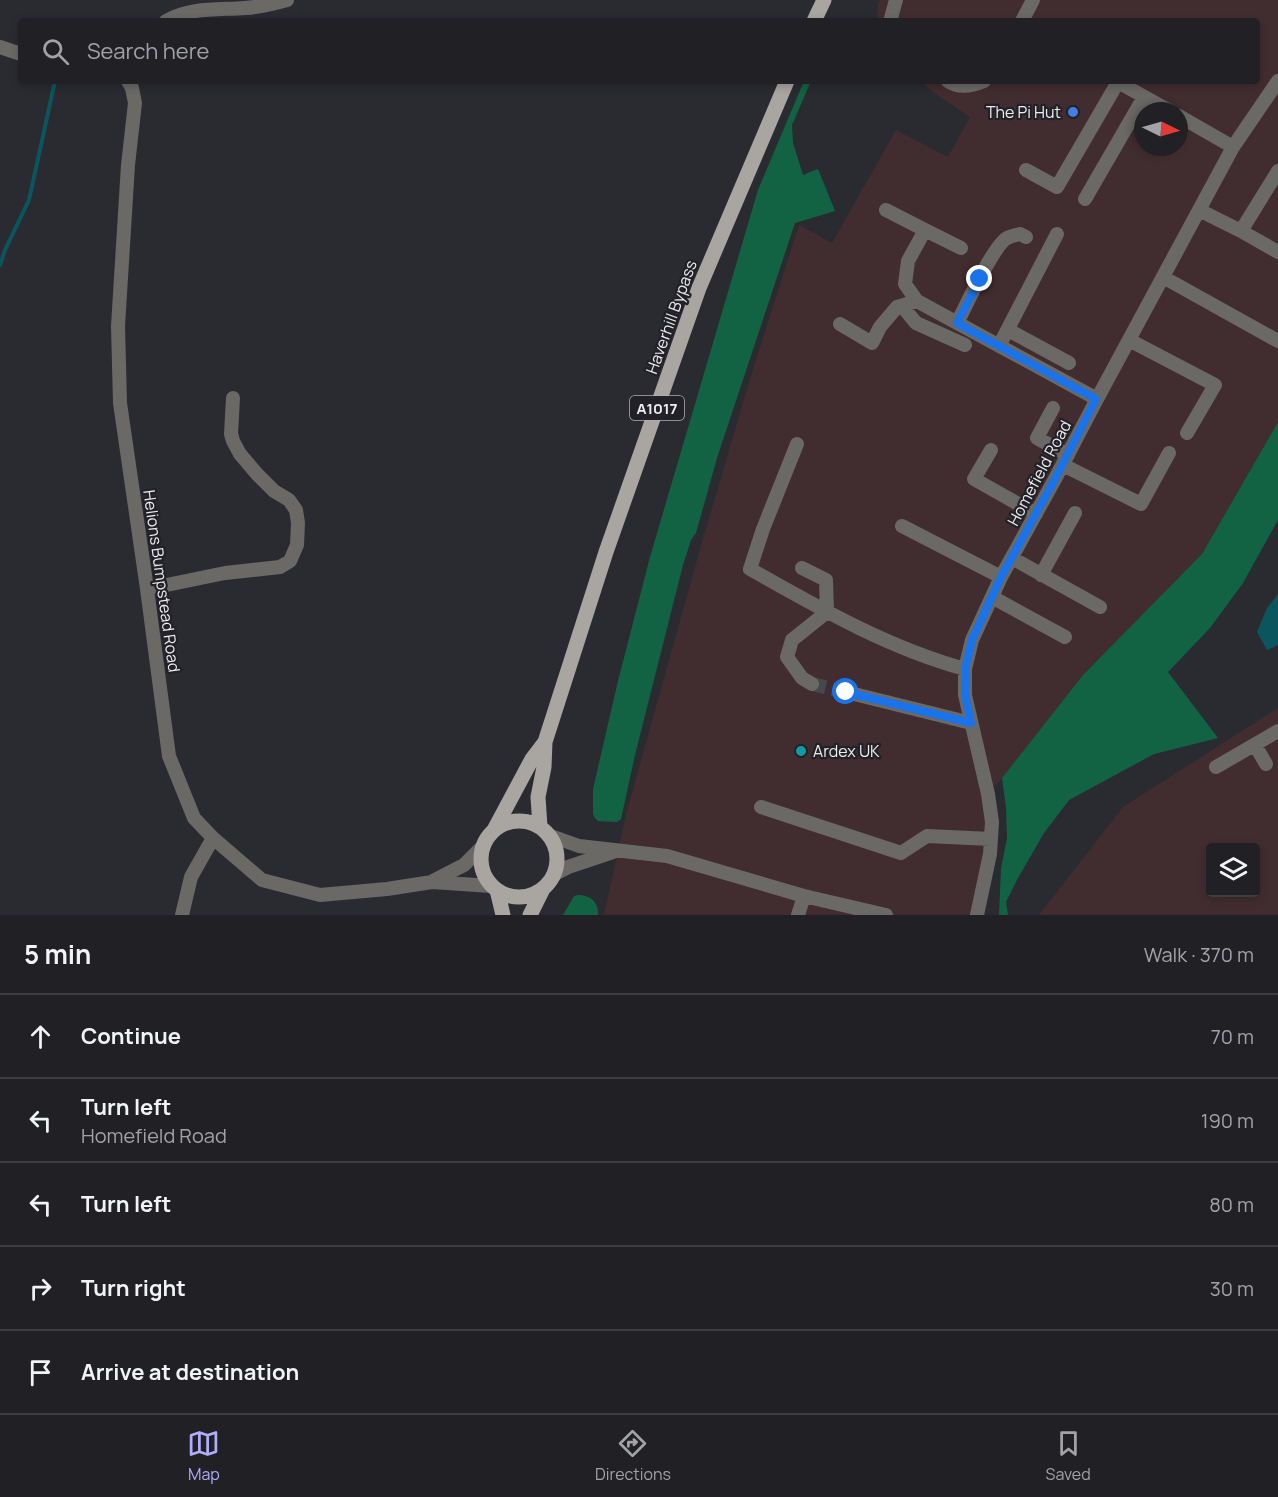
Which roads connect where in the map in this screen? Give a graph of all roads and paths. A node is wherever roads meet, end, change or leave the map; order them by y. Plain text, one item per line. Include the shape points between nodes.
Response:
1 (287, 0) edge
2 (824, 0) edge
3 (896, 0) edge
4 (1033, 0) edge
5 (172, 18) edge
6 (815, 18) edge
7 (891, 18) edge
8 (1024, 18) edge
9 (0, 47) edge
10 (18, 53) edge
11 (1278, 81) edge
12 (130, 84) edge
13 (786, 84) edge
14 (952, 84) edge
15 (978, 84) edge
16 (1116, 84) edge
17 (1121, 84) edge
18 (1144, 97) junction
19 (1153, 102) edge
20 (1188, 121) edge
21 (1233, 147) junction
22 (1026, 170) dead end
23 (1278, 171) edge
24 (1085, 199) dead end
25 (886, 210) dead end
26 (1198, 210) junction
27 (925, 230) junction
28 (1241, 231) junction
29 (1058, 234) dead end
30 (1026, 237) dead end
31 (961, 249) dead end
32 (1278, 252) edge
33 (1162, 277) junction
34 (917, 301) junction
35 (902, 306) junction
36 (957, 323) junction
37 (840, 324) dead end
38 (1008, 330) junction
39 (1129, 340) junction
40 (1278, 341) edge
41 (964, 345) dead end
42 (999, 346) junction
43 (1069, 363) dead end
44 (233, 398) dead end
45 (1096, 399) junction
46 (1053, 408) dead end
47 (1187, 433) dead end
48 (797, 444) dead end
49 (991, 450) dead end
50 (1169, 453) dead end
51 (1065, 460) junction
52 (1076, 513) dead end
53 (1036, 514) junction
54 (902, 526) dead end
55 (1011, 558) junction
56 (802, 568) dead end
57 (1041, 575) junction
58 (1001, 577) junction
59 (147, 589) junction
60 (992, 597) junction
61 (1100, 607) dead end
62 (827, 612) junction
63 (1065, 637) dead end
64 (965, 669) junction
65 (812, 684) tunnel mouth
66 (846, 692) tunnel mouth
67 (971, 723) junction
68 (1278, 731) edge
69 (545, 742) junction
70 (1255, 745) junction
71 (1266, 764) dead end
72 (1216, 767) dead end
73 (761, 807) dead end
74 (494, 831) junction
75 (544, 831) junction
76 (213, 838) junction
77 (991, 839) junction
78 (484, 845) junction
79 (615, 851) junction
80 (554, 875) junction
81 (432, 882) junction
82 (494, 888) junction
83 (543, 889) junction
84 (804, 896) junction
85 (182, 915) edge
86 (502, 915) edge
87 (530, 915) edge
88 (798, 915) edge
89 (886, 915) edge
90 (977, 915) edge

1 - 5 street via 194,11
2 - 6 main road
3 - 7 street
4 - 8 street
9 - 10 street
11 - 21 street, Homefield Road
12 - 59 street, Helions Bumpstead Road via 135,103 118,326 120,403
13 - 69 main road, Haverhill Bypass / A1017 via 699,288 606,552
14 - 15 street
16 - 22 street via 1057,187
17 - 18 street
18 - 19 street
18 - 24 street
20 - 21 street
21 - 26 street, Homefield Road
23 - 28 street
25 - 27 street
26 - 28 street
26 - 33 street, Homefield Road
27 - 31 street
27 - 34 street via 908,261 905,284
28 - 32 street
29 - 38 street
30 - 36 street via 1012,236 1000,245
33 - 39 street, Homefield Road
33 - 40 street
34 - 35 street
34 - 36 street
35 - 37 street via 880,327 872,343
35 - 41 street via 916,322
36 - 42 street
38 - 42 street
38 - 43 street
39 - 45 street, Homefield Road
39 - 47 street via 1215,386
42 - 45 street
44 - 59 street via 232,441 257,474 296,510 297,545 290,561 280,567 225,573
45 - 51 street, Homefield Road
46 - 51 street via 1037,438
48 - 62 street via 750,569
49 - 53 street via 974,479
50 - 51 street via 1142,504
51 - 53 street, Homefield Road
52 - 57 street
53 - 55 street, Homefield Road
54 - 58 street
55 - 57 street
55 - 58 street, Homefield Road
56 - 62 street via 826,580
57 - 61 street
58 - 60 street, Homefield Road
59 - 76 street, Helions Bumpstead Road via 169,756 195,818
60 - 63 street
60 - 64 street, Homefield Road via 972,640
62 - 64 street via 897,646
62 - 65 street via 792,640 787,657 802,678
64 - 67 street, Homefield Road
66 - 67 street
67 - 77 street, Homefield Road via 988,794
68 - 70 street
69 - 74 main road, Haverhill Bypass / A1017
69 - 75 main road, Haverhill Bypass / A1017 via 538,797
70 - 71 street
70 - 72 street
73 - 77 street via 901,853 927,836
74 - 75 main road via 516,821 529,822
74 - 78 main road
75 - 79 street via 579,846
75 - 80 main road via 557,854
76 - 81 street, Helions Bumpstead Road via 262,880 320,895
76 - 85 street via 191,878
77 - 90 street, Homefield Road
78 - 81 street, Helions Bumpstead Road via 464,864
78 - 82 main road via 484,873
79 - 80 street
79 - 84 street via 667,856
80 - 83 main road
81 - 82 street, Helions Bumpstead Road
82 - 83 main road via 515,897
82 - 86 main road
83 - 87 main road
84 - 88 street
84 - 89 street

